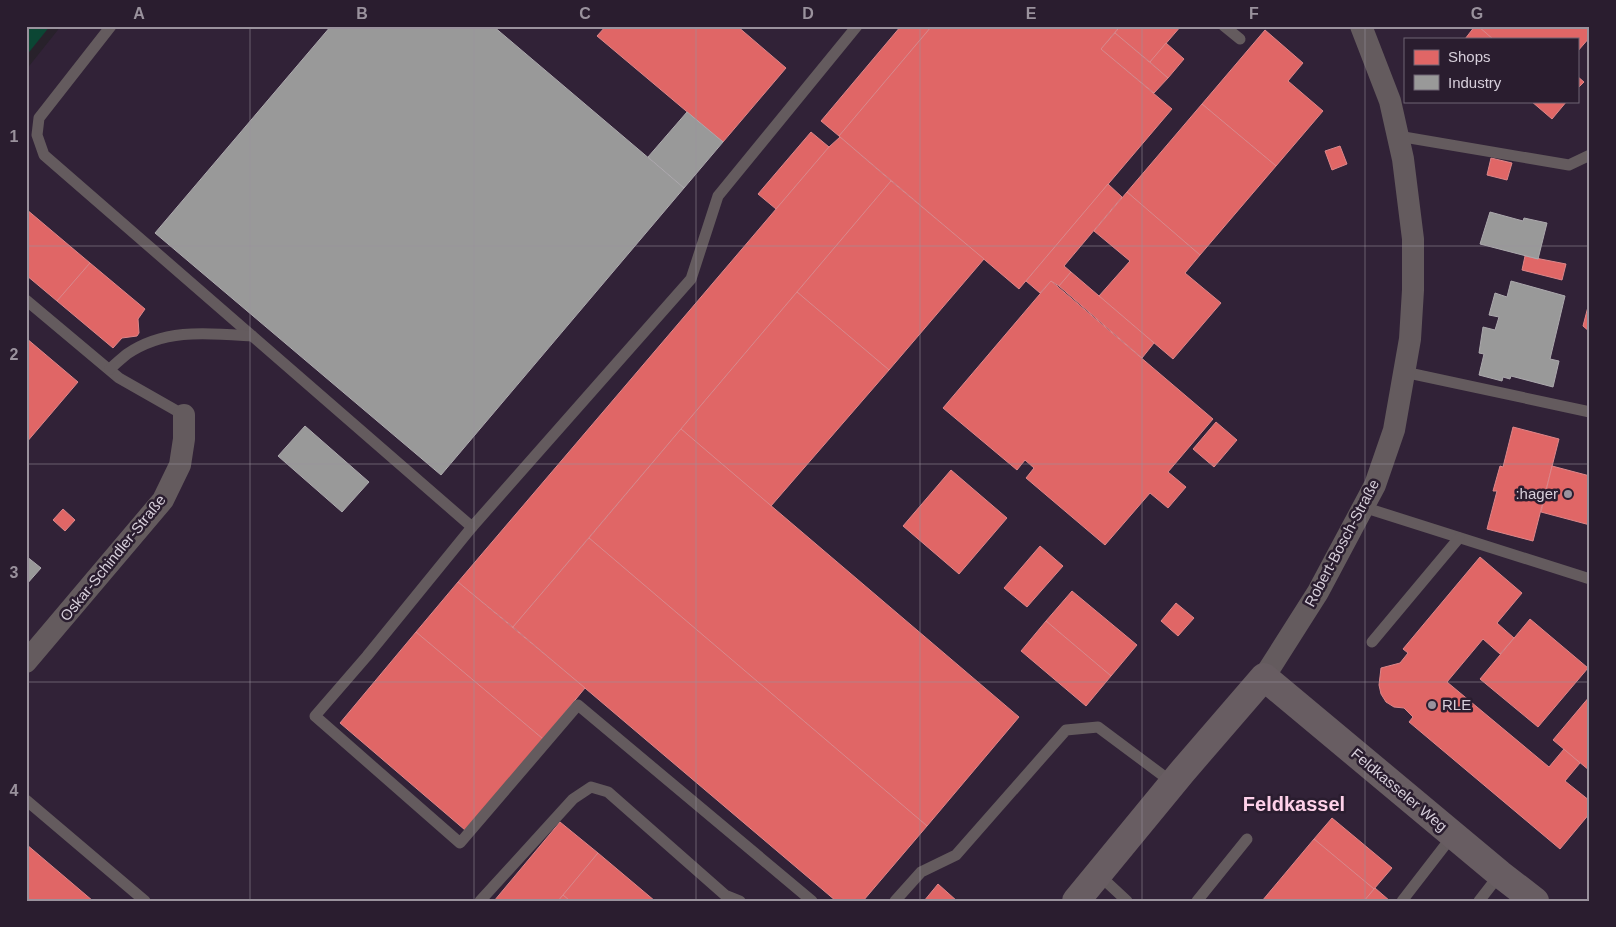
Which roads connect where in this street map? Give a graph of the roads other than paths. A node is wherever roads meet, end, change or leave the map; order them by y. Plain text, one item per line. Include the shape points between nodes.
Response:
1 (111, 26) edge
2 (857, 26) edge
3 (1224, 26) edge
4 (1361, 26) edge
5 (1240, 39) dead end
6 (1398, 136) junction
7 (1590, 155) edge
8 (26, 300) edge
9 (252, 336) junction
10 (110, 369) junction
11 (1404, 372) junction
12 (1590, 412) edge
13 (184, 415) joint
14 (1363, 507) junction
15 (472, 527) junction
16 (1459, 538) junction
17 (1590, 579) edge
18 (1372, 642) dead end
19 (26, 662) edge
20 (1264, 677) junction
21 (1173, 783) junction
22 (26, 800) edge
23 (1453, 835) junction
24 (1247, 839) dead end
25 (1098, 874) junction
26 (1500, 874) junction
27 (145, 901) edge
28 (480, 901) edge
29 (740, 901) edge
30 (812, 901) edge
31 (894, 901) edge
32 (1076, 901) edge
33 (1127, 901) edge
34 (1197, 901) edge
35 (1402, 901) edge
36 (1479, 901) edge
37 (1536, 901) edge

1 - 9 lane via 39,118 37,135 44,155
2 - 15 lane via 718,196 691,279
3 - 5 lane
4 - 6 street, Robert-Bosch-Straße via 1390,101
6 - 7 lane via 1570,165
6 - 11 street, Robert-Bosch-Straße via 1413,239 1410,339
8 - 10 lane
9 - 10 lane via 201,332 172,336 149,342 127,354
9 - 15 lane
10 - 13 lane via 119,378
11 - 12 lane
11 - 14 street, Robert-Bosch-Straße via 1394,430 1375,485
13 - 19 street, Oskar-Schindler-Straße via 180,465 163,500
14 - 16 lane
14 - 20 street, Robert-Bosch-Straße via 1318,592
15 - 30 lane via 315,716 460,843 578,705
16 - 17 lane
16 - 18 lane
20 - 21 street, Robert-Bosch-Straße
20 - 23 street, Feldkasseler Weg
21 - 25 street, Robert-Bosch-Straße
21 - 31 lane via 1098,727 1066,730 956,855 921,872
22 - 27 lane
23 - 26 street, Feldkasseler Weg
23 - 35 lane
24 - 34 lane
25 - 32 street, Robert-Bosch-Straße
25 - 33 lane
26 - 36 lane
26 - 37 street, Feldkasseler Weg
28 - 29 lane via 573,799 591,787 608,792 725,895

